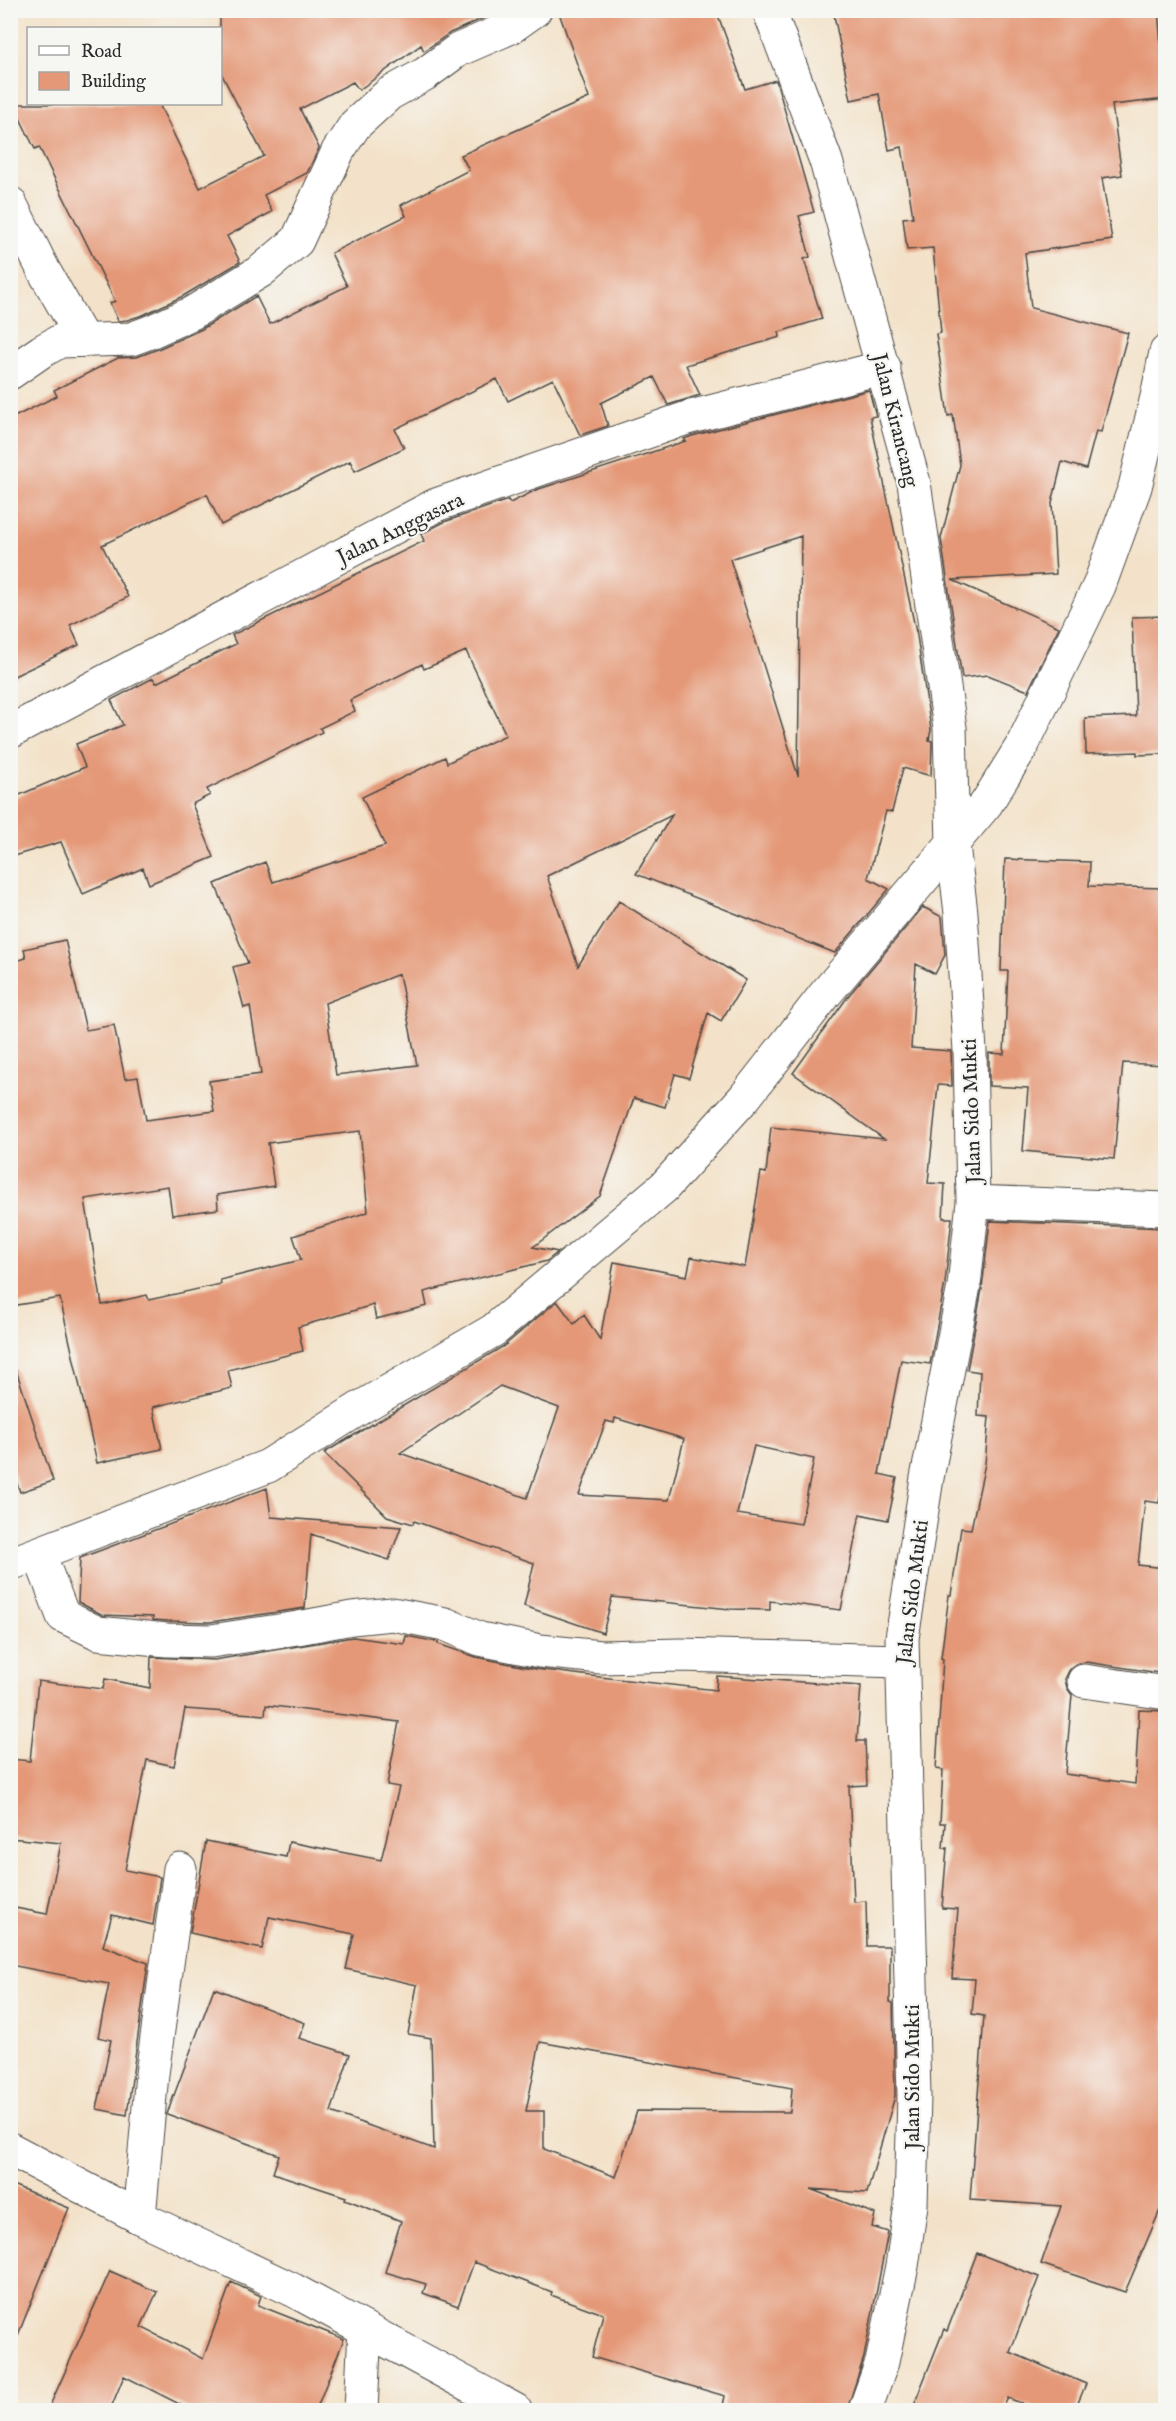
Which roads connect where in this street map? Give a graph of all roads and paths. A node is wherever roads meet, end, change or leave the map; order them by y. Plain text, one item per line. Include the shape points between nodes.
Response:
1 (535, 10) edge
2 (769, 10) edge
3 (10, 203) edge
4 (83, 339) junction
5 (1166, 352) edge
6 (884, 367) junction
7 (10, 373) edge
8 (10, 732) edge
9 (953, 845) junction
10 (973, 1202) junction
11 (1166, 1209) edge
12 (25, 1559) edge
13 (901, 1661) junction
14 (1084, 1681) dead end
15 (1166, 1693) edge
16 (180, 1869) dead end
17 (10, 2149) edge
18 (139, 2217) junction
19 (365, 2329) junction
20 (361, 2410) edge
21 (515, 2410) edge
22 (865, 2410) edge

1 - 4 street via 511,27 458,50 389,94 355,125 338,151 297,241 261,271 192,313 150,332 131,339
2 - 6 street, Jalan Kirancang via 826,161
3 - 4 street
4 - 7 street via 60,341
5 - 9 street via 1135,487 1100,586 1022,746 986,804
6 - 8 street, Jalan Anggasara via 687,418 436,505
6 - 9 street, Jalan Kirancang via 914,483 950,728
9 - 10 street, Jalan Sido Mukti via 970,1052
9 - 12 street via 826,993 745,1097 664,1187 494,1330 268,1466
10 - 11 street
10 - 13 street, Jalan Sido Mukti via 964,1286 927,1478
12 - 13 street via 63,1617 98,1633 212,1641 392,1614 445,1624 480,1639 540,1651 601,1657 680,1655
13 - 22 street, Jalan Sido Mukti via 914,2096 910,2205 884,2352
14 - 15 street
16 - 18 street via 152,2074
17 - 18 street
18 - 19 street
19 - 20 street
19 - 21 street

